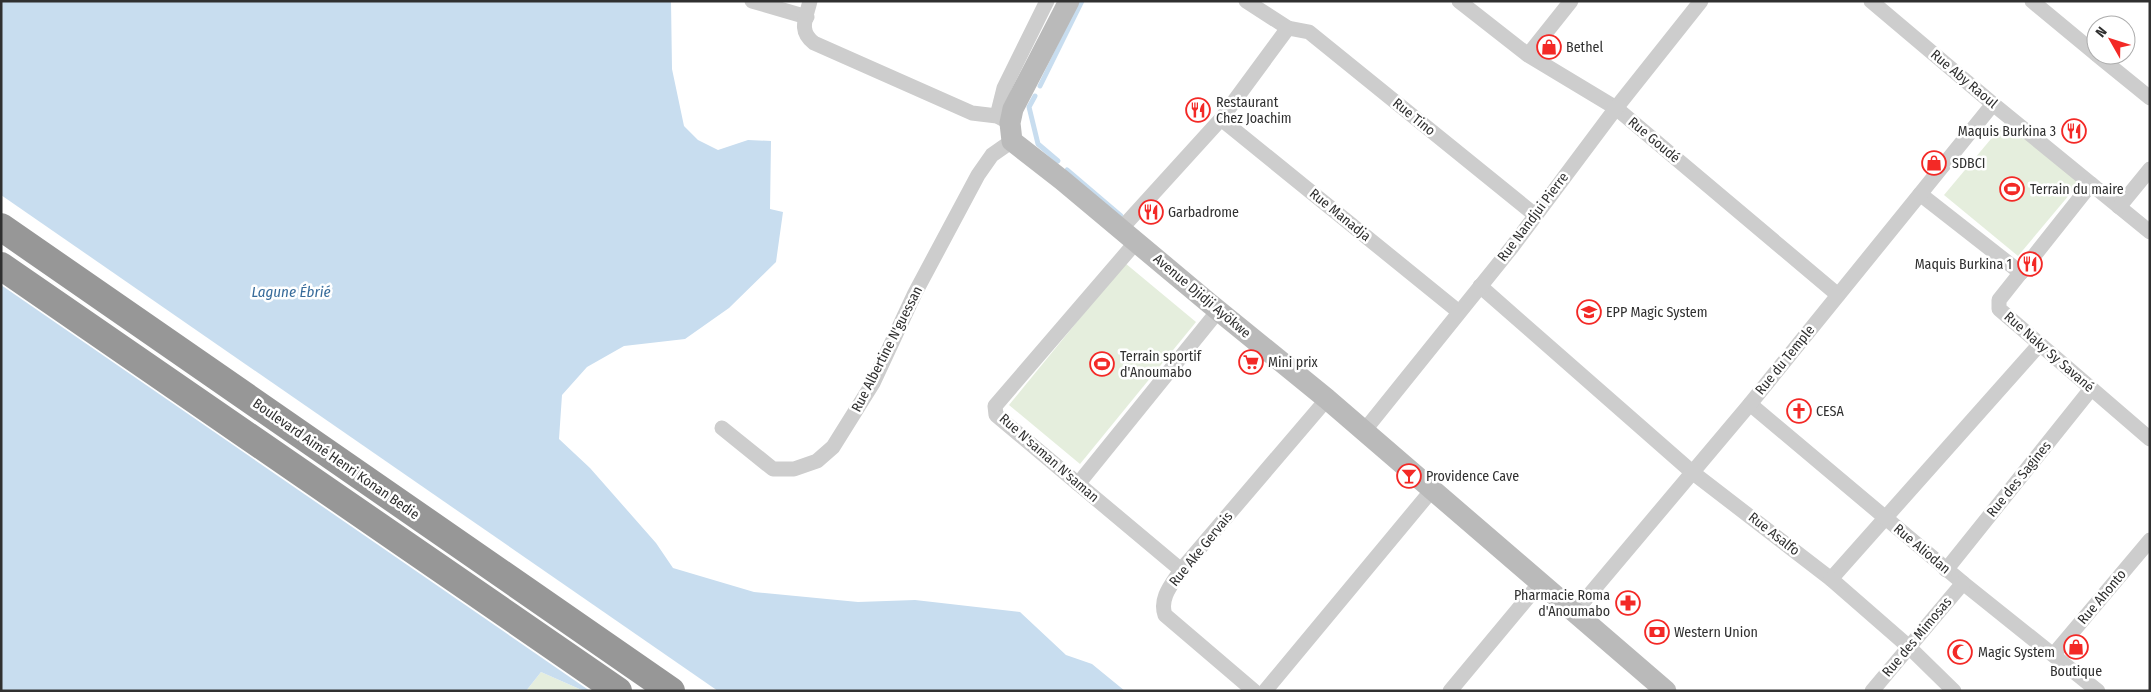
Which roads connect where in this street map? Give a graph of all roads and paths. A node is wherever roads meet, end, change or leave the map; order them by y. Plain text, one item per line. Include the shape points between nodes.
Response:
1 (752, 1) edge
2 (810, 1) edge
3 (1047, 1) edge
4 (1069, 1) edge
5 (1246, 1) edge
6 (1460, 1) edge
7 (1571, 1) edge
8 (1701, 1) edge
9 (1872, 1) edge
10 (2032, 1) edge
11 (806, 17) junction
12 (1288, 28) junction
13 (2086, 47) edge
14 (1528, 55) junction
15 (2109, 65) edge
16 (2150, 98) edge
17 (1993, 104) junction
18 (1616, 108) junction
19 (1221, 119) junction
20 (1006, 126) junction
21 (2150, 169) edge
22 (2091, 184) junction
23 (1920, 194) junction
24 (2118, 207) junction
25 (1535, 214) junction
26 (1, 227) edge
27 (2150, 232) edge
28 (1128, 235) junction
29 (1, 266) edge
30 (2020, 273) junction
31 (1480, 286) junction
32 (1838, 294) junction
33 (1218, 311) junction
34 (1459, 312) junction
35 (2039, 345) junction
36 (2091, 389) junction
37 (1327, 400) junction
38 (1750, 404) junction
39 (722, 428) dead end
40 (1364, 431) junction
41 (2150, 439) edge
42 (1692, 472) junction
43 (1078, 484) junction
44 (1432, 490) junction
45 (1884, 518) junction
46 (2150, 540) edge
47 (1181, 570) junction
48 (1946, 570) junction
49 (1831, 579) junction
50 (1540, 583) junction
51 (1963, 583) junction
52 (1574, 613) junction
53 (1909, 647) junction
54 (2054, 654) junction
55 (618, 691) edge
56 (672, 691) edge
57 (1254, 691) edge
58 (1265, 691) edge
59 (1450, 691) edge
60 (1666, 691) edge
61 (1872, 691) edge
62 (1954, 691) edge
63 (2098, 691) edge

1 - 11 street
2 - 11 street
3 - 20 street via 1004,88
4 - 20 street
5 - 12 street, Rue Tino
6 - 14 street, Rue Goudé
7 - 14 street
8 - 18 street, Rue Nandjui Pierre
9 - 17 street, Rue Aby Raoul
10 - 13 street
11 - 20 street via 805,37 814,43
12 - 19 street
12 - 25 street, Rue Tino via 1309,32
14 - 18 street, Rue Goudé
15 - 16 street
17 - 22 street, Rue Aby Raoul
17 - 23 street, Rue du Temple
18 - 25 street, Rue Nandjui Pierre
18 - 32 street, Rue Goudé
19 - 28 street
19 - 34 street, Rue Manadja
20 - 28 street, Avenue Djidji Ayökwe via 1062,180
20 - 39 street, Rue Albertine N'guessan via 915,293 873,383 833,447 817,462 794,469 773,469
21 - 24 street
22 - 24 street, Rue Aby Raoul
22 - 30 street, Rue Naky Sy Savané
23 - 30 street
23 - 32 street, Rue du Temple
24 - 27 street, Rue Aby Raoul
25 - 31 street, Rue Nandjui Pierre
26 - 56 highway, Boulevard Aimé Henri Konan Bedie
28 - 33 street, Avenue Djidji Ayökwe
28 - 43 street, Rue N'saman N'saman via 995,406 996,415 1002,422
29 - 55 highway
30 - 35 street, Rue Naky Sy Savané via 1998,304 1999,309
31 - 34 street, Rue Nandjui Pierre
31 - 42 street, Rue Asalfo
32 - 38 street, Rue du Temple
33 - 37 street, Avenue Djidji Ayökwe
33 - 43 street
34 - 40 street, Rue Nandjui Pierre
35 - 36 street, Rue Naky Sy Savané
35 - 45 street
36 - 41 street, Rue Naky Sy Savané
36 - 48 street, Rue des Sagines
37 - 40 street, Avenue Djidji Ayökwe
37 - 47 street, Rue Ake Gervais
38 - 42 street, Rue du Temple
38 - 45 street, Rue Aliodan
40 - 44 street, Avenue Djidji Ayökwe
42 - 49 street, Rue Asalfo
42 - 52 street, Rue du Temple
43 - 47 street, Rue N'saman N'saman
44 - 50 street, Avenue Djidji Ayökwe
44 - 58 street
45 - 48 street, Rue Aliodan
45 - 49 street
46 - 54 street, Rue Ahonto
47 - 57 street, Rue Ake Gervais via 1165,595 1162,607 1165,615
48 - 51 street, Rue Aliodan
49 - 53 street, Rue Asalfo
50 - 52 street, Avenue Djidji Ayökwe
50 - 59 street
51 - 53 street, Rue des Mimosas
51 - 54 street, Rue Aliodan
52 - 60 street, Avenue Djidji Ayökwe
53 - 61 street, Rue des Mimosas
53 - 62 street, Rue Asalfo
54 - 63 street, Rue Aliodan

